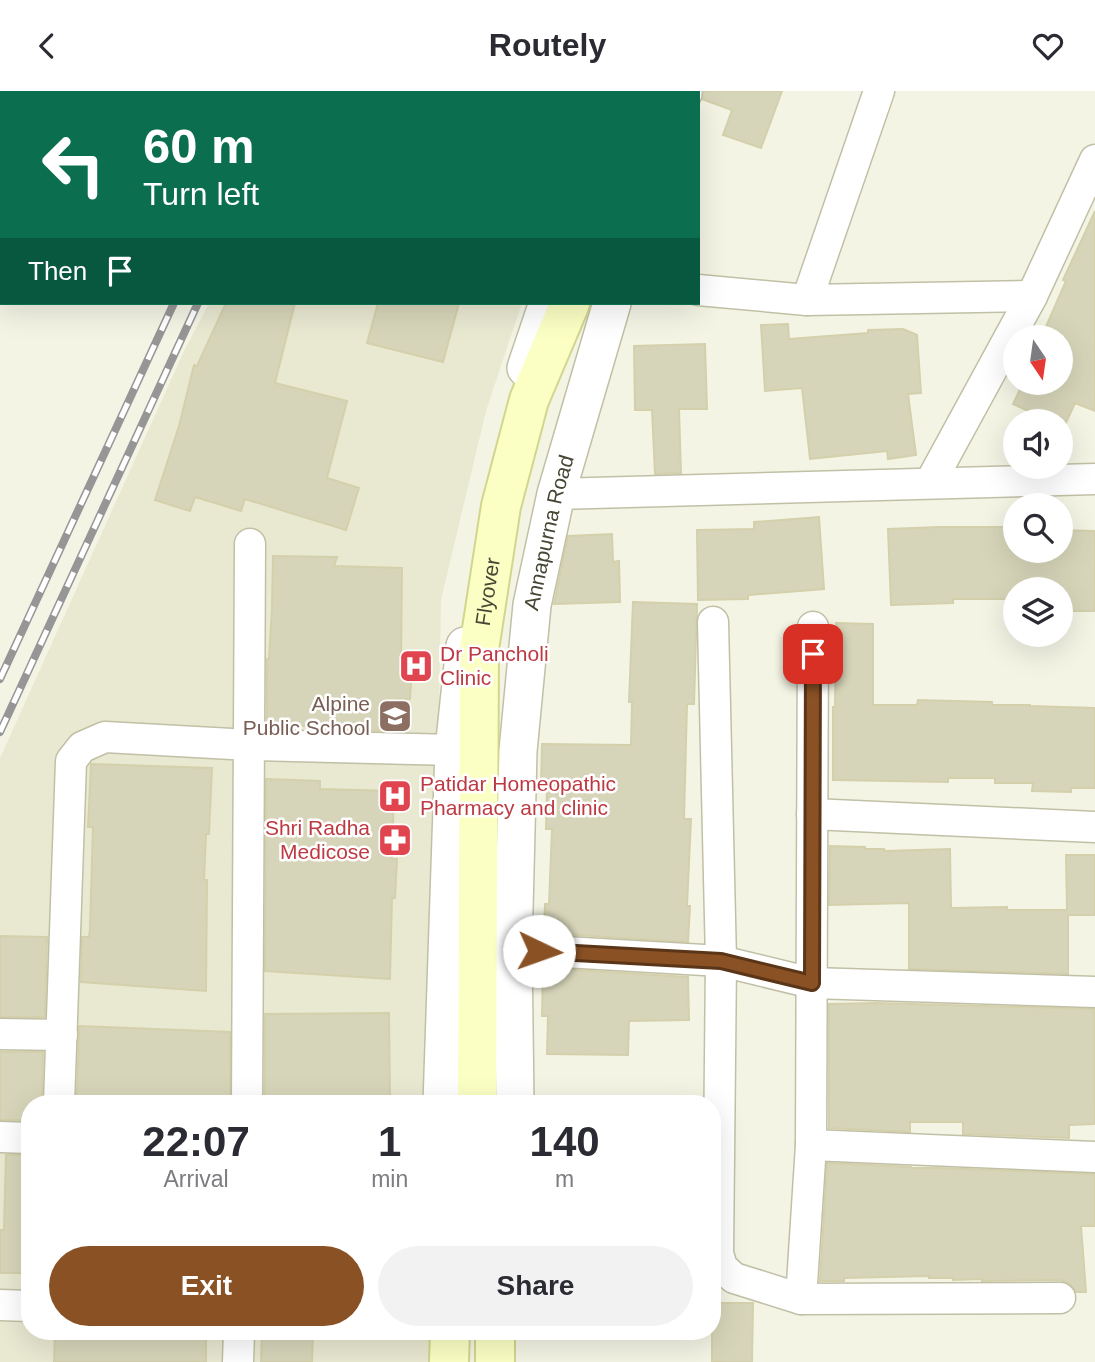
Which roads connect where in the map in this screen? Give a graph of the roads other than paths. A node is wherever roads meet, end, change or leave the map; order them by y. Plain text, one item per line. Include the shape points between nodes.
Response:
1 (879, 91) edge
2 (1095, 160) edge
3 (700, 290) edge
4 (1032, 296) junction
5 (807, 300) junction
6 (547, 305) edge
7 (569, 305) edge
8 (610, 305) edge
9 (1095, 479) edge
10 (930, 483) junction
11 (556, 494) junction
12 (250, 544) dead end
13 (713, 622) dead end
14 (813, 627) dead end
15 (250, 745) junction
16 (454, 750) junction
17 (812, 814) junction
18 (1095, 827) edge
19 (513, 949) junction
20 (721, 961) junction
21 (812, 983) junction
22 (1095, 992) edge
23 (0, 1034) edge
24 (62, 1035) junction
25 (59, 1095) edge
26 (247, 1095) edge
27 (442, 1095) edge
28 (477, 1095) edge
29 (515, 1095) edge
30 (720, 1095) edge
31 (0, 1137) edge
32 (21, 1138) edge
33 (811, 1145) junction
34 (1095, 1157) edge
35 (721, 1264) edge
36 (1060, 1298) dead end
37 (802, 1299) junction
38 (0, 1305) edge
39 (21, 1306) edge
40 (239, 1340) edge
41 (450, 1340) edge
42 (495, 1340) edge
43 (238, 1362) edge
44 (449, 1362) edge
45 (495, 1362) edge

1 - 5 street
2 - 4 street
3 - 5 street
4 - 5 street
4 - 10 street
6 - 16 street via 491,486 468,617
7 - 28 main road, Flyover via 529,400 501,506 479,649
8 - 11 street, Annapurna Road
9 - 10 street
10 - 11 street
11 - 19 street, Annapurna Road via 532,605 518,751
12 - 15 street
13 - 20 street
14 - 17 street
15 - 16 street
15 - 24 street via 105,737 82,747 71,761
15 - 26 street
16 - 27 street
17 - 18 street
17 - 21 street
19 - 20 street
19 - 29 street, Annapurna Road
20 - 21 street
20 - 30 street
21 - 22 street
21 - 33 street
23 - 24 street
24 - 25 street
31 - 32 street
33 - 34 street
33 - 37 street
35 - 37 street via 734,1278
36 - 37 street
38 - 39 street
40 - 43 street
41 - 44 main road
42 - 45 main road

